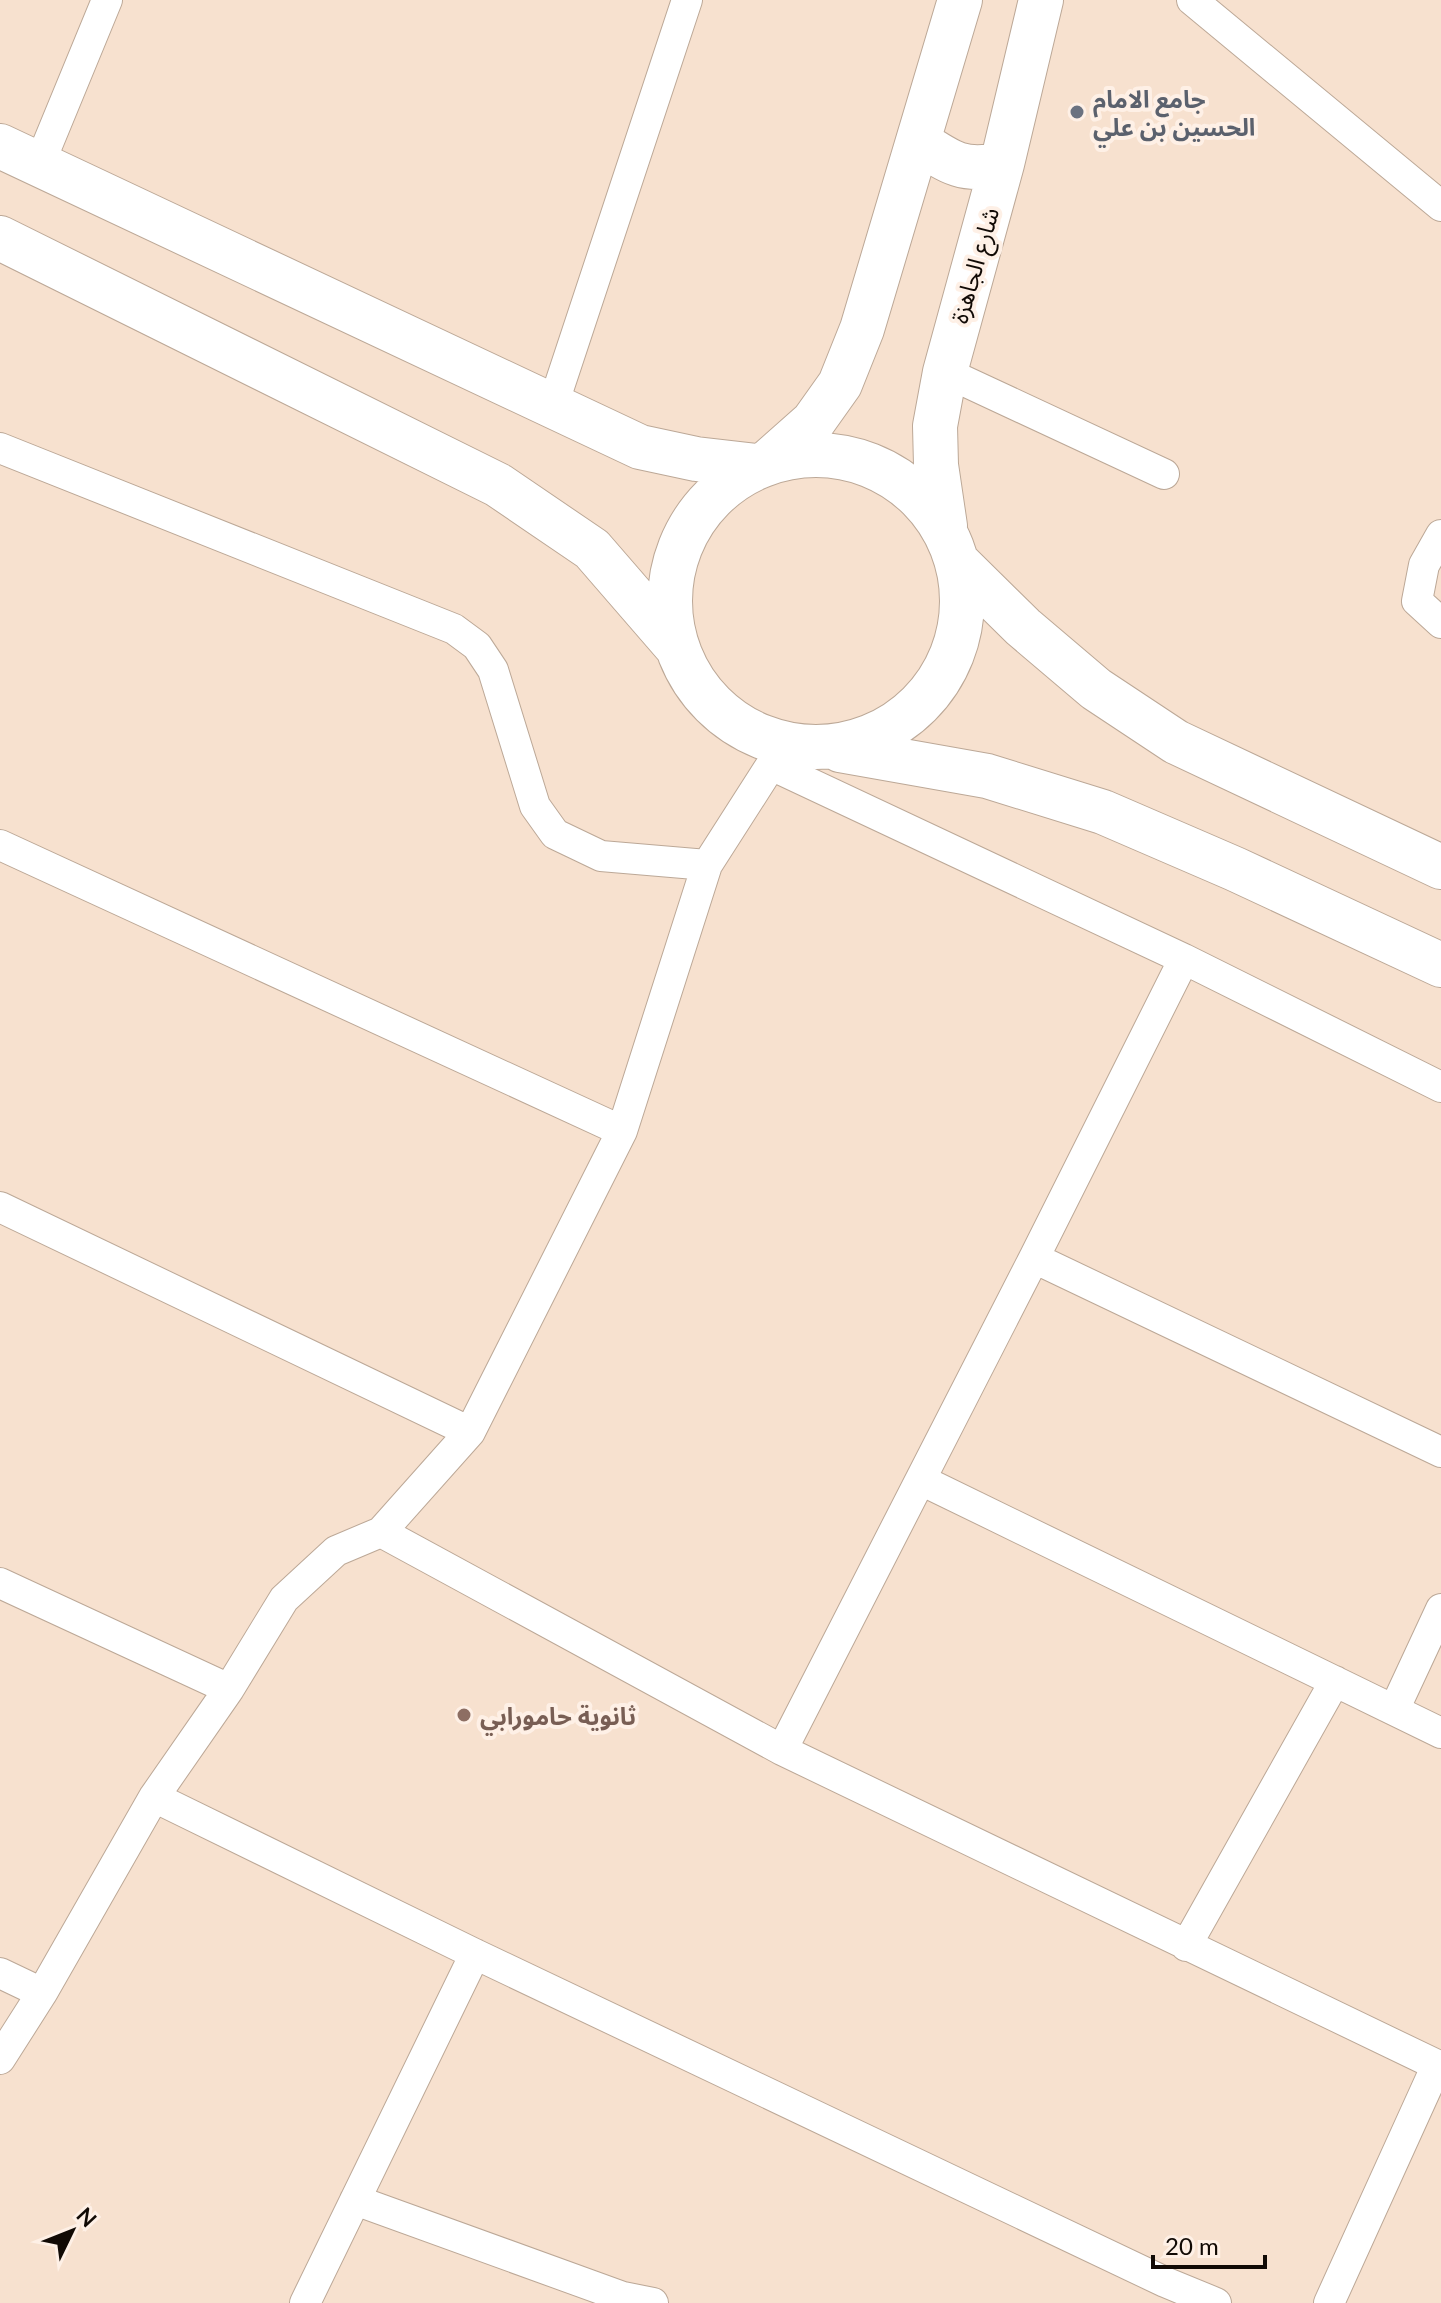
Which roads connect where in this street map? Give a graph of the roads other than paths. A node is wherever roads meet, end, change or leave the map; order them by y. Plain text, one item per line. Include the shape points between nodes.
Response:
1 (107, 0) edge
2 (687, 0) edge
3 (960, 0) edge
4 (1041, 0) edge
5 (1192, 0) edge
6 (919, 142) junction
7 (0, 146) edge
8 (1002, 164) junction
9 (39, 165) junction
10 (1441, 206) edge
11 (0, 238) edge
12 (945, 372) junction
13 (553, 405) junction
14 (0, 448) edge
15 (763, 463) junction
16 (1164, 474) dead end
17 (1441, 535) edge
18 (953, 548) junction
19 (1441, 623) edge
20 (676, 646) junction
21 (829, 748) junction
22 (775, 754) junction
23 (0, 845) edge
24 (707, 865) junction
25 (1441, 867) edge
26 (1184, 959) junction
27 (1441, 965) edge
28 (1441, 1087) edge
29 (622, 1131) junction
30 (0, 1207) edge
31 (1034, 1258) junction
32 (470, 1432) junction
33 (1441, 1452) edge
34 (921, 1480) junction
35 (381, 1532) junction
36 (0, 1583) edge
37 (1441, 1609) edge
38 (1335, 1681) junction
39 (229, 1689) junction
40 (1394, 1710) junction
41 (1441, 1733) edge
42 (782, 1750) junction
43 (154, 1797) junction
44 (1186, 1946) junction
45 (475, 1954) junction
46 (0, 1973) edge
47 (42, 1993) junction
48 (0, 2059) edge
49 (1439, 2066) edge
50 (355, 2200) junction
51 (305, 2303) edge
52 (653, 2303) edge
53 (1216, 2303) edge
54 (1329, 2303) edge

1 - 9 street
2 - 13 street
3 - 6 street
4 - 8 street, شارع الجاهزة
5 - 10 street
6 - 8 street via 961,167
6 - 15 street via 840,384 813,422
7 - 9 street
8 - 12 street, شارع الجاهزة
9 - 13 street
11 - 20 street via 498,485 592,549
12 - 16 street
12 - 18 street, شارع الجاهزة via 935,426 936,465
13 - 15 street via 640,447 696,459
14 - 24 street via 454,629 477,646 493,670 535,806 555,834 601,856
15 - 18 street via 820,453 871,464 915,491
15 - 20 street via 712,496 681,540 669,593
17 - 19 street via 1424,565 1417,601
18 - 21 street, شارع الجاهزة via 963,616 950,665 921,707 879,735
18 - 25 street via 1023,627 1096,689 1176,742
20 - 22 street via 699,690
21 - 22 street
21 - 27 street via 987,776 1103,812
22 - 24 street
22 - 26 street
23 - 29 street
24 - 29 street
26 - 28 street
26 - 31 street
29 - 32 street
30 - 32 street
31 - 33 street
31 - 34 street
32 - 35 street
34 - 38 street
34 - 42 street
35 - 39 street via 336,1551 284,1599
35 - 42 street
36 - 39 street
37 - 40 street
38 - 40 street
38 - 44 street
39 - 43 street
40 - 41 street
42 - 44 street
43 - 45 street
43 - 47 street
44 - 49 street
45 - 50 street
45 - 53 street
46 - 47 street
47 - 48 street
49 - 54 street
50 - 51 street
50 - 52 street via 623,2297

